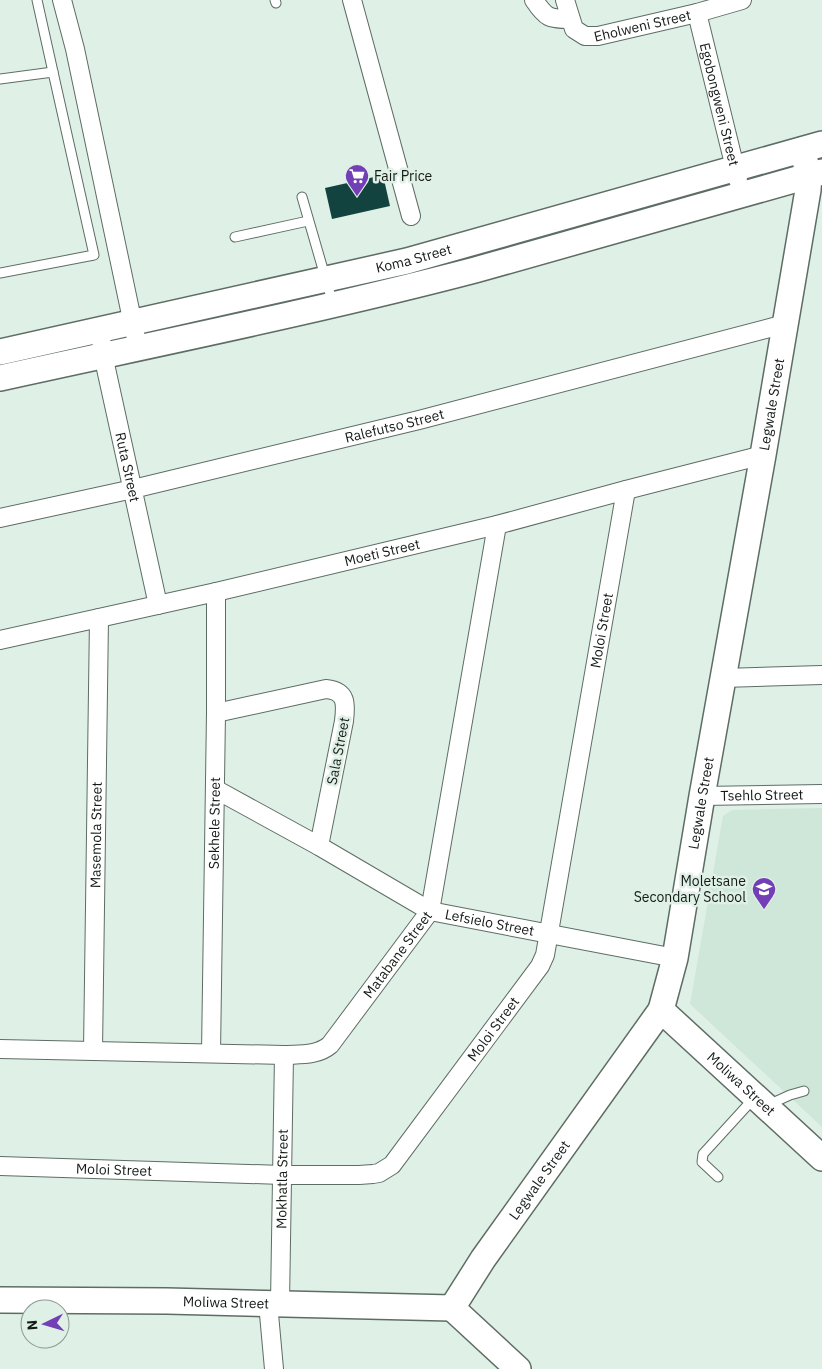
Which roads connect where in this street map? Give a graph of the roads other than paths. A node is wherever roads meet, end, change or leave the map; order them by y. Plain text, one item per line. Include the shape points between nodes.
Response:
1 (37, 0) edge
2 (62, 0) edge
3 (352, 0) edge
4 (534, 0) edge
5 (565, 0) edge
6 (742, 0) edge
7 (696, 13) junction
8 (570, 19) junction
9 (53, 72) junction
10 (0, 79) edge
11 (812, 147) edge
12 (736, 168) junction
13 (816, 174) edge
14 (742, 194) junction
15 (302, 197) dead end
16 (412, 216) dead end
17 (308, 221) junction
18 (235, 237) dead end
19 (0, 273) edge
20 (326, 280) junction
21 (333, 305) junction
22 (132, 323) junction
23 (785, 324) junction
24 (100, 330) junction
25 (138, 348) junction
26 (0, 352) edge
27 (103, 355) junction
28 (0, 378) edge
29 (763, 455) junction
30 (133, 489) junction
31 (626, 490) junction
32 (0, 518) edge
33 (497, 525) junction
34 (216, 592) junction
35 (158, 605) junction
36 (99, 618) junction
37 (0, 640) edge
38 (822, 675) edge
39 (723, 678) junction
40 (216, 713) junction
41 (214, 789) junction
42 (822, 794) edge
43 (702, 796) junction
44 (319, 846) junction
45 (430, 911) junction
46 (548, 934) junction
47 (675, 958) junction
48 (661, 1010) junction
49 (0, 1049) edge
50 (93, 1051) junction
51 (211, 1053) junction
52 (284, 1055) junction
53 (804, 1091) dead end
54 (760, 1102) junction
55 (822, 1158) edge
56 (0, 1166) edge
57 (282, 1175) junction
58 (718, 1177) dead end
59 (0, 1300) edge
60 (274, 1303) junction
61 (452, 1308) junction
62 (274, 1369) edge
63 (518, 1369) edge

1 - 9 lane
2 - 22 street
3 - 16 street
4 - 8 street via 542,12 554,19
5 - 8 street, Eholweni Street
6 - 7 street, Eholweni Street
7 - 8 street, Eholweni Street via 598,36 585,36 574,29
7 - 12 street, Egobongweni Street
9 - 10 lane
9 - 19 lane via 94,255
11 - 12 street, Koma Street
11 - 13 street, Legwale Street
12 - 14 street, Egobongweni Street
12 - 20 street, Koma Street via 407,261
13 - 14 street, Koma Street
13 - 23 street, Legwale Street via 808,190
14 - 21 street, Koma Street via 475,270
15 - 17 lane
17 - 18 lane
17 - 20 lane
20 - 21 lane
20 - 22 street, Koma Street
21 - 25 street, Koma Street
22 - 24 street, Koma Street
22 - 25 street
23 - 29 street, Legwale Street
23 - 30 street, Ralefutso Street via 419,420
24 - 26 street, Koma Street
24 - 27 street, Ruta Street
25 - 27 street, Koma Street
27 - 28 street, Koma Street
27 - 30 street, Ruta Street
29 - 31 street, Moeti Street
29 - 39 street, Legwale Street
30 - 32 street, Ralefutso Street
30 - 35 street, Ruta Street
31 - 33 street, Moeti Street
31 - 46 street, Moloi Street
33 - 34 street, Moeti Street
33 - 45 street, Matabane Street
34 - 35 street, Moeti Street
34 - 40 street, Sekhele Street
35 - 36 street, Moeti Street
36 - 37 street, Moeti Street
36 - 50 street, Masemola Street
38 - 39 street
39 - 43 street, Legwale Street
40 - 41 street, Sekhele Street
40 - 44 street, Sala Street via 326,689 342,696 344,721
41 - 44 street, Lefsielo Street
41 - 51 street, Sekhele Street
42 - 43 street, Tsehlo Street
43 - 47 street, Legwale Street
44 - 45 street, Lefsielo Street
45 - 46 street, Lefsielo Street
45 - 52 street, Matabane Street via 330,1045 315,1053
46 - 47 street, Lefsielo Street
46 - 57 street, Moloi Street via 540,966 392,1165 373,1174
47 - 48 street, Legwale Street
48 - 54 street, Moliwa Street
48 - 61 street, Legwale Street via 483,1259
49 - 50 street, Matabane Street
50 - 51 street, Matabane Street
51 - 52 street, Matabane Street
52 - 57 street, Mokhatla Street
53 - 54 lane
54 - 55 street, Moliwa Street
54 - 58 lane via 703,1154 702,1162
56 - 57 street, Moloi Street
57 - 60 street, Mokhatla Street
59 - 60 street, Moliwa Street
60 - 61 street, Moliwa Street
60 - 62 street, Mokhatla Street
61 - 63 street

